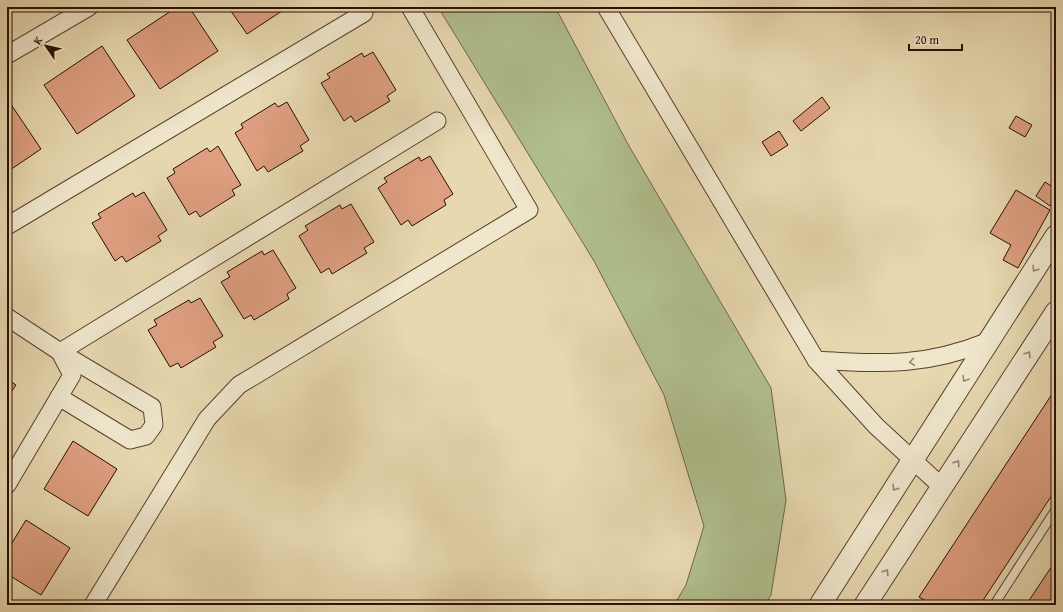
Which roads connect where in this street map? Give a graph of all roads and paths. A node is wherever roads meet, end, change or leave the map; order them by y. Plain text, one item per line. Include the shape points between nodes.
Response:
1 (89, 7) edge
2 (410, 7) edge
3 (606, 7) edge
4 (364, 13) dead end
5 (7, 55) edge
6 (438, 121) dead end
7 (7, 226) edge
8 (1056, 236) edge
9 (1056, 312) edge
10 (7, 317) edge
11 (989, 340) junction
12 (60, 352) junction
13 (816, 360) junction
14 (59, 397) junction
15 (913, 460) junction
16 (7, 485) edge
17 (941, 486) junction
18 (1056, 509) edge
19 (93, 605) edge
20 (820, 605) edge
21 (865, 605) edge
22 (994, 605) edge

1 - 5 street
2 - 19 street via 529,210 239,385 207,419
3 - 13 street
4 - 7 street
6 - 12 street
8 -> 11 street
17 -> 9 street
10 - 12 street
11 -> 13 street via 950,355 909,362 864,364
11 -> 15 street
12 - 14 street via 72,375
12 - 14 street via 152,407 154,425 146,436 130,440
13 - 15 street via 871,421
14 - 16 street
15 - 17 street
15 -> 20 street
21 -> 17 street
18 - 22 lane

